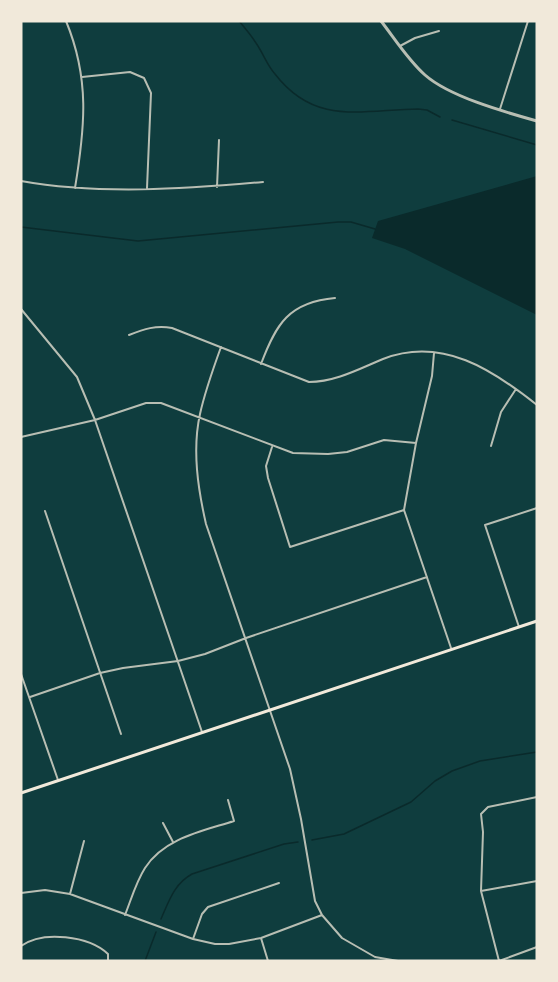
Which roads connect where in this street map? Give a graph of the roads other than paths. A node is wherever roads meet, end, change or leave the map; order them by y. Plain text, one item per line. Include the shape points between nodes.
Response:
1 (66, 21) edge
2 (381, 21) edge
3 (528, 21) edge
4 (439, 31) dead end
5 (400, 46) junction
6 (82, 77) junction
7 (500, 109) junction
8 (537, 121) edge
9 (219, 140) dead end
10 (21, 182) edge
11 (264, 182) dead end
12 (217, 187) junction
13 (75, 188) junction
14 (147, 188) junction
15 (335, 298) dead end
16 (21, 309) edge
17 (129, 335) dead end
18 (221, 347) junction
19 (434, 353) junction
20 (261, 364) junction
21 (516, 388) junction
22 (537, 405) edge
23 (199, 417) junction
24 (95, 420) junction
25 (21, 437) edge
26 (416, 443) junction
27 (492, 446) dead end
28 (272, 447) junction
29 (537, 508) edge
30 (45, 510) dead end
31 (405, 510) junction
32 (427, 577) junction
33 (537, 621) edge
34 (519, 627) junction
35 (246, 638) junction
36 (452, 649) junction
37 (178, 662) junction
38 (100, 673) junction
39 (21, 674) edge
40 (30, 697) junction
41 (271, 709) junction
42 (202, 732) junction
43 (121, 734) dead end
44 (58, 780) junction
45 (21, 793) edge
46 (537, 797) edge
47 (228, 800) dead end
48 (164, 823) dead end
49 (84, 841) dead end
50 (173, 842) junction
51 (537, 881) edge
52 (279, 884) dead end
53 (481, 891) junction
54 (21, 893) edge
55 (70, 894) junction
56 (125, 915) junction
57 (322, 915) junction
58 (261, 938) junction
59 (193, 939) junction
60 (21, 946) edge
61 (537, 947) edge
62 (375, 957) junction
63 (108, 961) edge
64 (268, 961) edge
65 (374, 961) edge
66 (398, 961) edge
67 (445, 961) edge
68 (464, 961) edge
69 (499, 961) edge

1 - 6 street
2 - 5 street
3 - 7 street
4 - 5 street
5 - 7 street via 436,83
6 - 13 street via 84,131
6 - 14 street via 130,72 144,78 151,93
7 - 8 street
9 - 12 street
10 - 13 street
11 - 12 street
12 - 14 street
13 - 14 street
15 - 20 street via 322,299 288,315 274,334
16 - 24 street via 77,377
17 - 18 street via 161,326
18 - 20 street
18 - 23 street
19 - 20 street via 421,351 387,357 322,382 309,382
19 - 21 street via 480,365
19 - 26 street
21 - 22 street
21 - 27 street via 501,412
23 - 24 street via 171,406 146,403
23 - 28 street
23 - 35 street via 196,450 200,498
24 - 25 street
24 - 37 street
26 - 28 street via 384,440 328,454 293,453
26 - 31 street
28 - 31 street via 266,466 268,478 290,546
29 - 34 street via 485,525
30 - 38 street
31 - 32 street
32 - 35 street
32 - 36 street
33 - 34 main road
34 - 36 main road
35 - 37 street
35 - 41 street
36 - 41 main road
37 - 38 street
37 - 42 street
38 - 40 street
38 - 43 street
39 - 40 street
40 - 44 street
41 - 42 main road
41 - 57 street via 295,786 311,885
42 - 44 main road
44 - 45 main road
46 - 53 street via 482,811
47 - 50 street via 234,821
48 - 50 street
49 - 55 street
50 - 56 street via 143,870
51 - 53 street
52 - 59 street via 208,907
53 - 69 street
54 - 55 street via 45,890
55 - 56 street
56 - 59 street
57 - 58 street
57 - 62 street via 342,938
58 - 59 street via 229,944
58 - 64 street
60 - 63 street via 38,937 63,936 101,947 108,954
61 - 69 street
62 - 65 street
62 - 66 street
67 - 68 street
68 - 69 street

